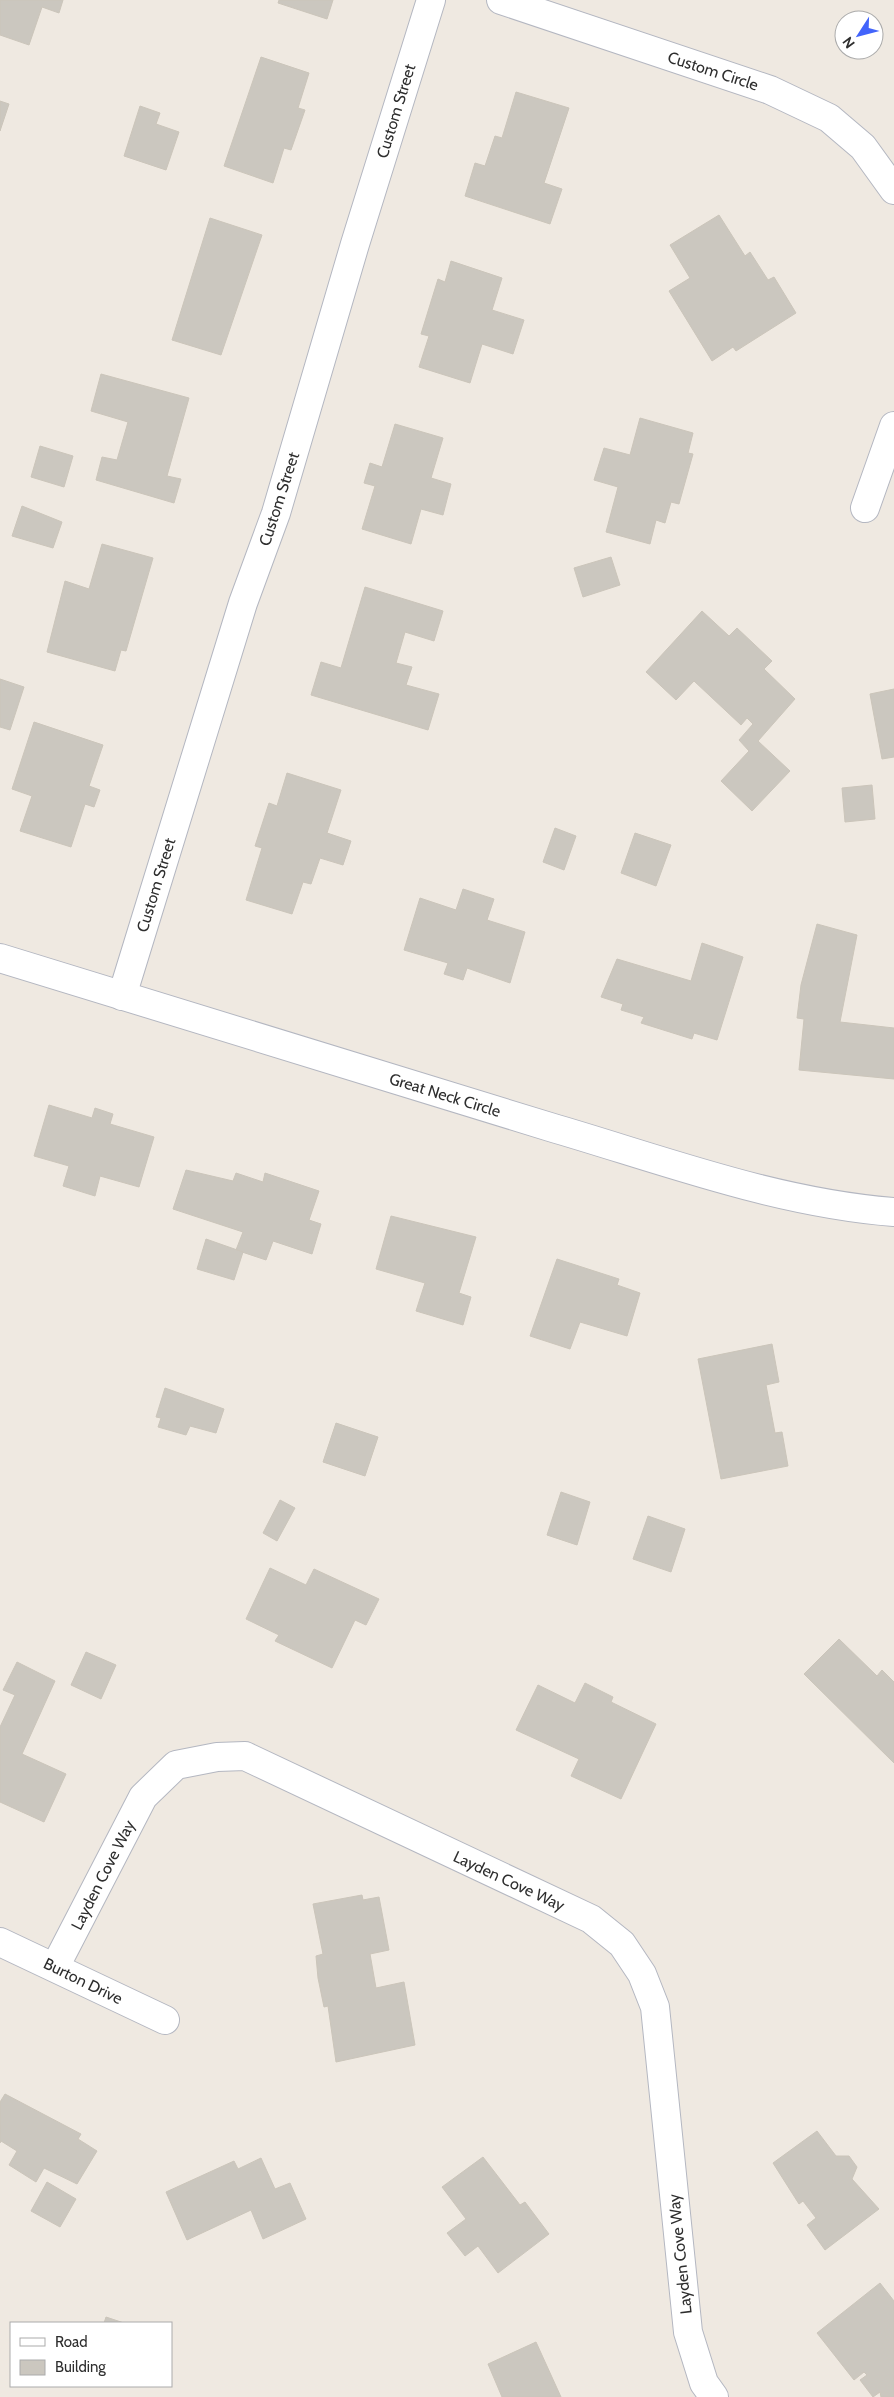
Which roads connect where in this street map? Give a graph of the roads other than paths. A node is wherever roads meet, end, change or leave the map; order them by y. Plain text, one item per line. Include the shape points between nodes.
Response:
1 (430, 0) edge
2 (501, 0) edge
3 (894, 190) edge
4 (894, 426) edge
5 (865, 508) dead end
6 (0, 958) edge
7 (122, 996) junction
8 (894, 1212) edge
9 (0, 1942) edge
10 (55, 1967) junction
11 (165, 2020) dead end
12 (714, 2397) edge

1 - 7 street, Custom Street via 276,513 243,603
2 - 3 street, Custom Circle via 770,90 829,118 863,146
4 - 5 street
6 - 7 street, Great Neck Circle
7 - 8 street, Great Neck Circle via 770,1192 851,1209
9 - 10 street, Burton Drive
10 - 11 street, Burton Drive
10 - 12 street, Layden Cove Way via 143,1797 176,1765 217,1757 245,1756 591,1919 622,1944 642,1974 655,2007 688,2332 704,2383

